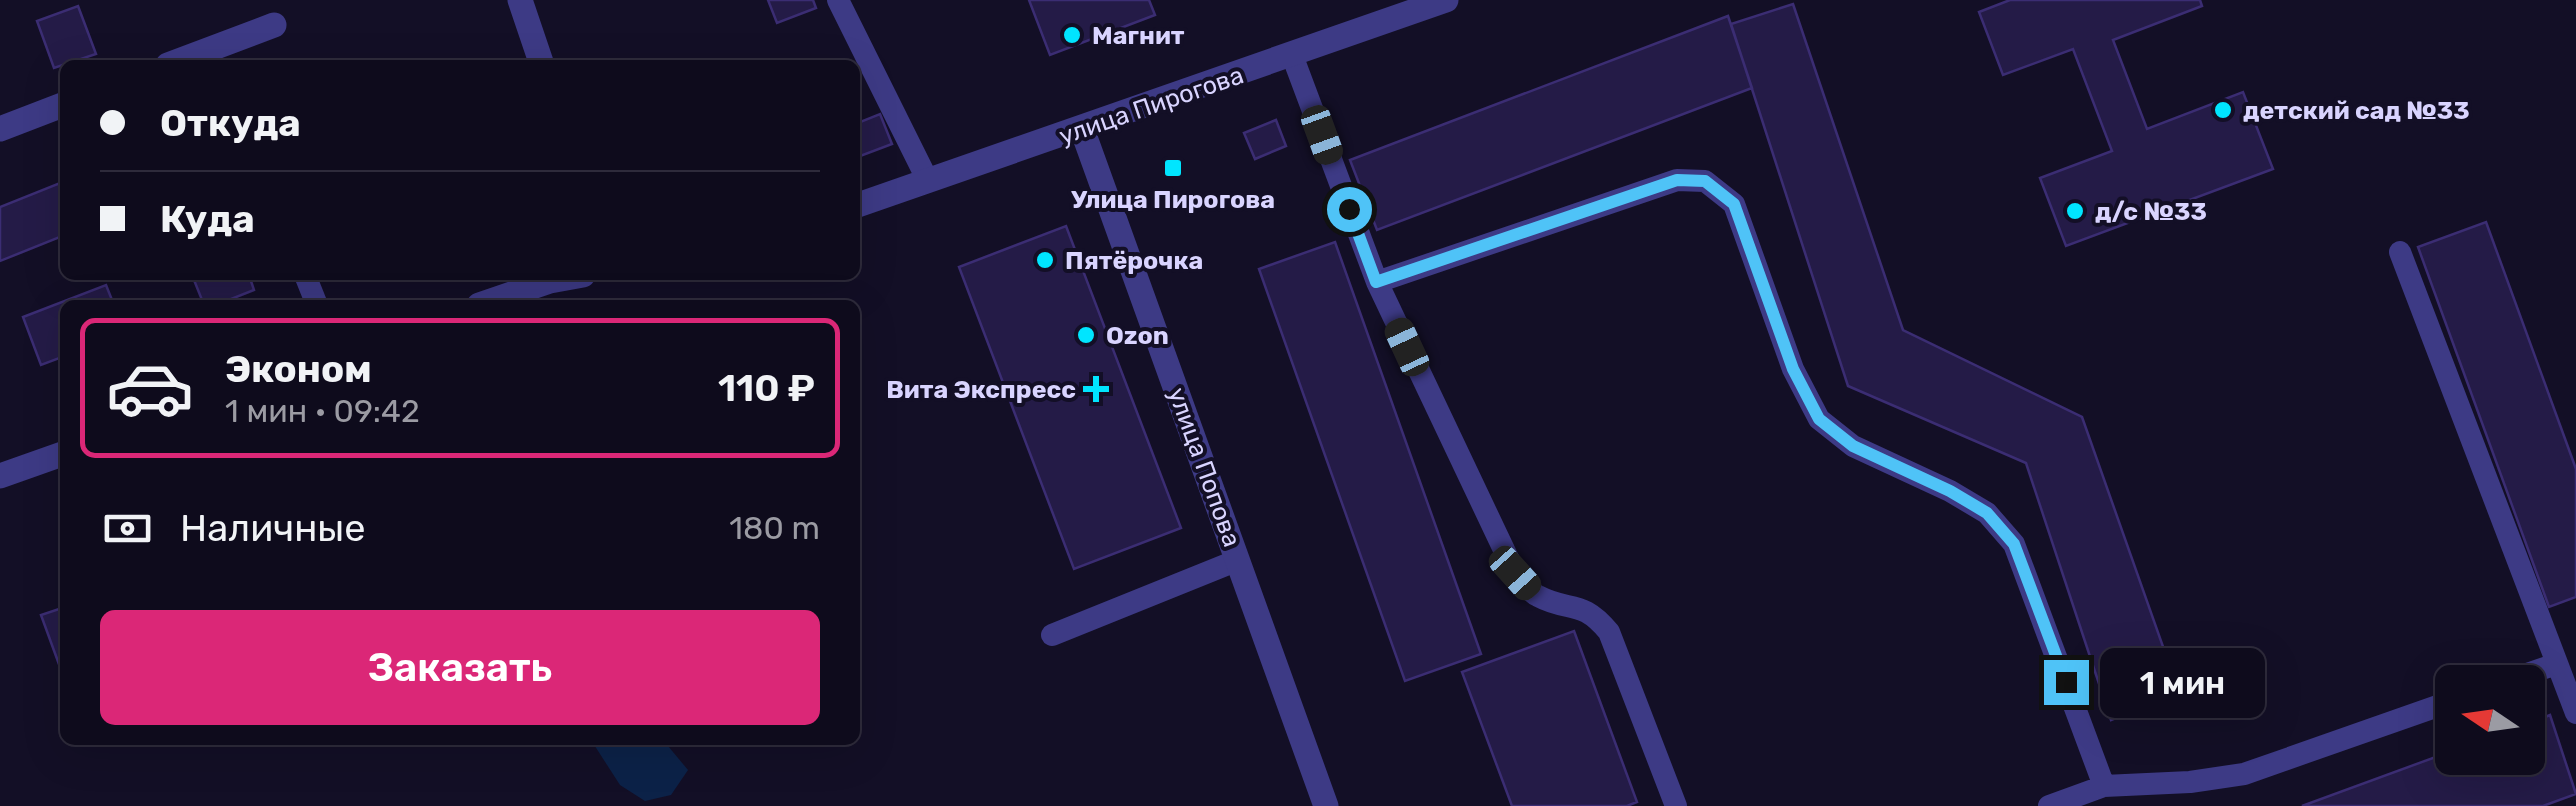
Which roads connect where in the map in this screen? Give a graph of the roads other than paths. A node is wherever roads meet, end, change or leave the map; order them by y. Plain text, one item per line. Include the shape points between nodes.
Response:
1 (520, 0) edge
2 (838, 0) edge
3 (1446, 0) edge
4 (274, 25) dead end
5 (1292, 55) junction
6 (181, 60) edge
7 (540, 60) edge
8 (60, 106) edge
9 (0, 129) edge
10 (1082, 130) junction
11 (928, 181) junction
12 (860, 204) edge
13 (2400, 252) dead end
14 (556, 280) edge
15 (1376, 282) junction
16 (493, 300) edge
17 (60, 455) edge
18 (0, 476) edge
19 (1238, 560) junction
20 (1052, 635) dead end
21 (2556, 664) junction
22 (2545, 668) edge
23 (2435, 706) edge
24 (2576, 713) edge
25 (2104, 786) junction
26 (1326, 806) edge
27 (1676, 806) edge
28 (2049, 806) edge

1 - 7 street
2 - 11 lane
3 - 5 street, улица Пирогова
4 - 6 street
5 - 10 street, улица Пирогова
5 - 15 lane
8 - 9 street
10 - 11 street, улица Пирогова
10 - 19 street, улица Попова
11 - 12 street, улица Пирогова
13 - 21 lane
14 - 16 street
15 - 25 lane via 1677,180 1705,181 1734,204 1793,369 1819,419 1853,446 1987,513 2014,544
15 - 27 lane via 1515,573 1536,596 1576,604 1610,632
17 - 18 street
19 - 20 lane
19 - 26 street, улица Попова
21 - 22 lane
21 - 24 lane
23 - 25 lane via 2244,774
25 - 28 lane

